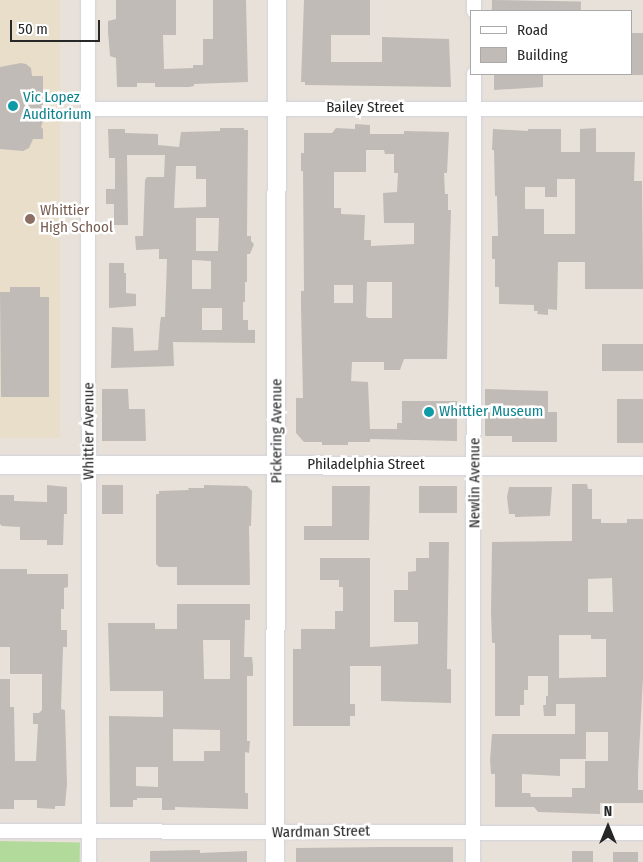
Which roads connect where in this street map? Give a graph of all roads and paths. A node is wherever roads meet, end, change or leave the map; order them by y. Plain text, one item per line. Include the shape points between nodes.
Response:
1 (88, 0) edge
2 (277, 0) edge
3 (474, 75) edge
4 (277, 108) junction
5 (474, 108) junction
6 (88, 109) junction
7 (643, 109) edge
8 (0, 465) edge
9 (89, 465) junction
10 (276, 465) junction
11 (475, 466) junction
12 (643, 466) edge
13 (0, 831) edge
14 (89, 832) junction
15 (473, 832) junction
16 (275, 833) junction
17 (643, 833) edge
18 (89, 862) edge
19 (276, 862) edge
20 (473, 862) edge

1 - 6 street, Whittier Avenue
2 - 4 street, Pickering Avenue
3 - 5 street, Newlin Avenue
4 - 5 street, Bailey Street
4 - 6 street, Bailey Street
4 - 10 street, Pickering Avenue
5 - 7 street, Bailey Street
5 - 11 street, Newlin Avenue
6 - 9 street, Whittier Avenue
8 - 9 street, Philadelphia Street
9 - 10 street, Philadelphia Street
9 - 14 street, Whittier Avenue
10 - 11 street, Philadelphia Street
10 - 16 street, Pickering Avenue
11 - 12 street, Philadelphia Street
11 - 15 street, Newlin Avenue
13 - 14 street, Wardman Street
14 - 16 street, Wardman Street
14 - 18 street, Whittier Avenue
15 - 16 street, Wardman Street
15 - 17 street, Wardman Street
15 - 20 street, Newlin Avenue
16 - 19 street, Pickering Avenue

